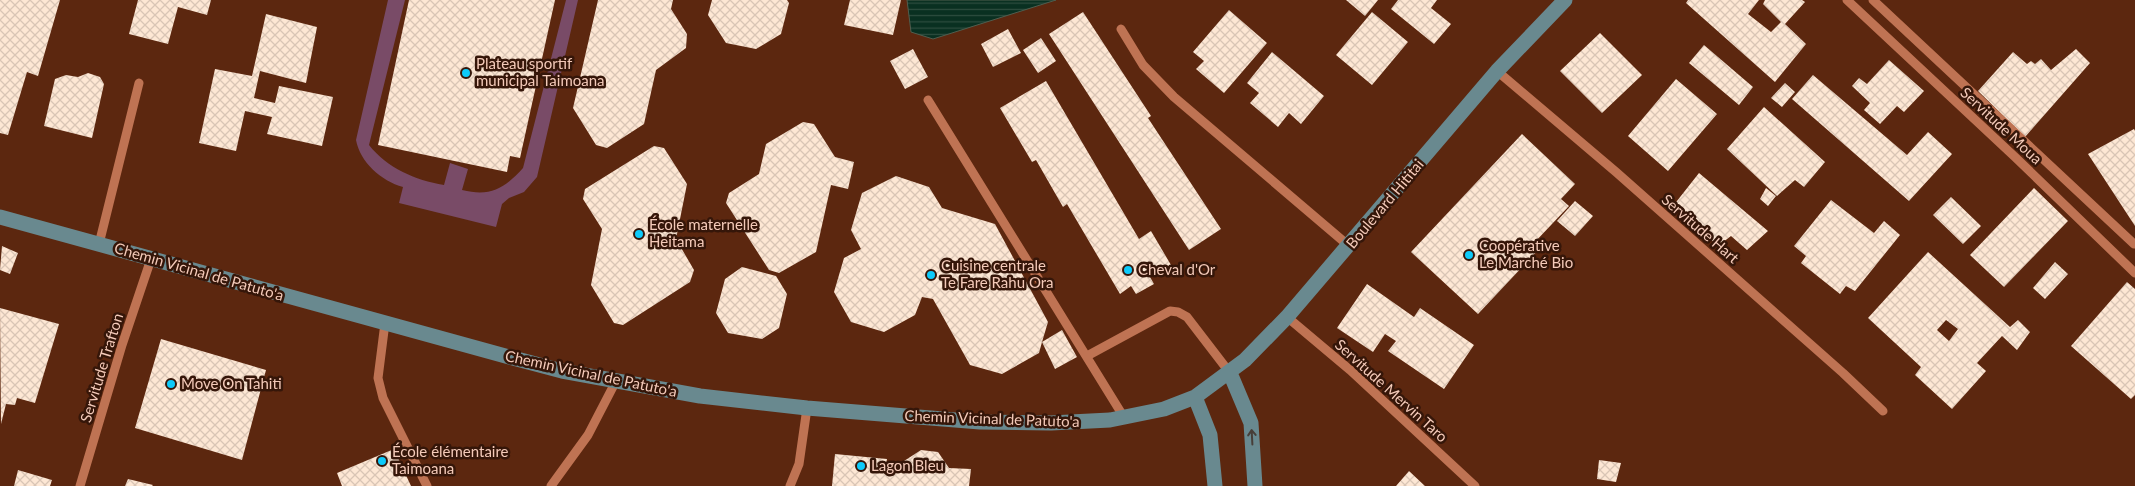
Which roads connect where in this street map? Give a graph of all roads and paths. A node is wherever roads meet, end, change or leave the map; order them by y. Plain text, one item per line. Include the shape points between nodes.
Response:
1 (1565, 0) edge
2 (1847, 0) edge
3 (1873, 0) edge
4 (1121, 29) dead end
5 (1497, 72) junction
6 (139, 83) dead end
7 (928, 100) dead end
8 (0, 217) edge
9 (99, 244) junction
10 (2134, 244) edge
11 (1349, 246) junction
12 (151, 259) junction
13 (2135, 273) edge
14 (1288, 317) junction
15 (385, 324) junction
16 (1087, 356) junction
17 (1230, 373) junction
18 (616, 381) junction
19 (1195, 397) junction
20 (807, 408) junction
21 (1883, 411) dead end
22 (1125, 418) junction
23 (80, 486) edge
24 (427, 486) edge
25 (551, 486) edge
26 (790, 486) edge
27 (1215, 486) edge
28 (1255, 486) edge
29 (1475, 486) edge

1 - 5 main road, Boulevard Hititai
2 - 13 street, Servitude Moua
3 - 10 street, Servitude Moua
4 - 11 street via 1143,65 1174,97
5 - 11 main road, Boulevard Hititai
5 - 21 street, Servitude Hart via 1616,172
6 - 9 street
7 - 16 street
8 - 9 main road, Chemin Vicinal de Patuto'a
9 - 12 main road, Chemin Vicinal de Patuto'a
11 - 14 main road, Boulevard Hititai
12 - 15 main road, Chemin Vicinal de Patuto'a
12 - 23 street, Servitude Trafton
14 - 17 main road, Boulevard Hititai
14 - 29 street, Servitude Mervin Taro
15 - 18 main road, Chemin Vicinal de Patuto'a via 562,371
15 - 24 street via 378,378 383,398
16 - 17 street via 1170,311 1187,317
16 - 22 street
17 - 19 main road, Boulevard Hititai
28 -> 17 main road via 1251,423
18 - 20 main road, Chemin Vicinal de Patuto'a via 700,396
18 - 25 street via 588,435
19 - 22 main road, Chemin Vicinal de Patuto'a via 1164,409
19 - 27 main road via 1210,435
20 - 22 main road, Chemin Vicinal de Patuto'a via 980,422 1091,423
20 - 26 street via 799,464

